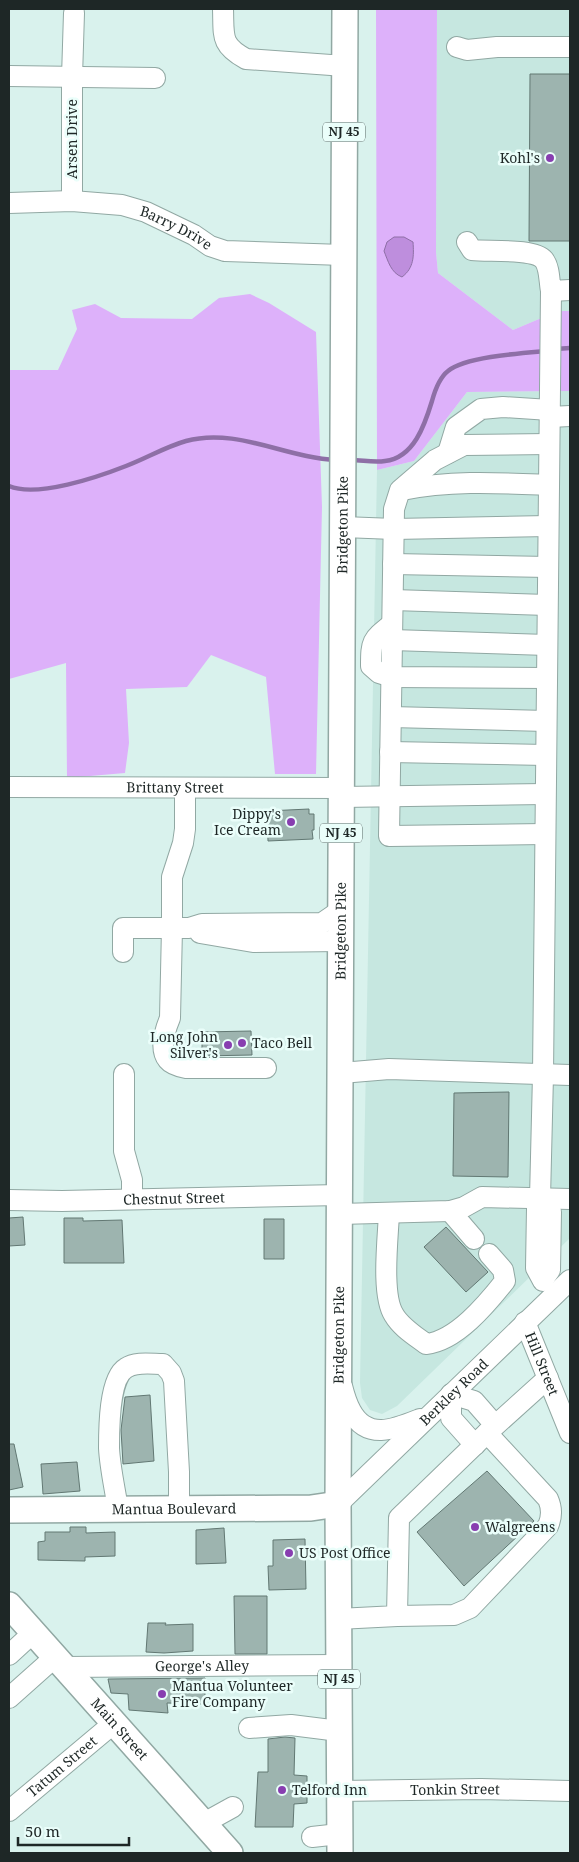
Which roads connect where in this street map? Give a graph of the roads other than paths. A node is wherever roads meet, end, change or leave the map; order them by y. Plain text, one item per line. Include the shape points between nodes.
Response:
1 (223, 9) edge
2 (345, 9) edge
3 (74, 13) dead end
4 (457, 47) dead end
5 (570, 47) edge
6 (345, 66) junction
7 (9, 76) edge
8 (72, 78) junction
9 (155, 78) dead end
10 (72, 201) junction
11 (9, 203) edge
12 (467, 242) dead end
13 (343, 255) junction
14 (560, 290) edge
15 (550, 413) junction
16 (570, 416) edge
17 (549, 444) junction
18 (448, 453) junction
19 (549, 485) junction
20 (400, 490) junction
21 (548, 526) junction
22 (342, 527) junction
23 (394, 529) junction
24 (393, 564) junction
25 (548, 567) junction
26 (393, 600) junction
27 (546, 605) junction
28 (392, 632) junction
29 (547, 645) junction
30 (392, 677) junction
31 (546, 678) junction
32 (391, 716) junction
33 (546, 720) junction
34 (390, 752) junction
35 (546, 755) junction
36 (9, 787) edge
37 (184, 788) junction
38 (342, 792) junction
39 (545, 794) junction
40 (390, 796) junction
41 (545, 834) junction
42 (341, 910) junction
43 (180, 928) junction
44 (341, 941) junction
45 (123, 952) dead end
46 (266, 1064) dead end
47 (341, 1073) junction
48 (124, 1074) dead end
49 (543, 1074) junction
50 (570, 1075) edge
51 (540, 1198) junction
52 (132, 1199) junction
53 (570, 1199) edge
54 (9, 1200) edge
55 (340, 1204) junction
56 (450, 1211) junction
57 (389, 1213) junction
58 (474, 1239) dead end
59 (489, 1254) dead end
60 (570, 1280) edge
61 (541, 1308) junction
62 (525, 1322) junction
63 (548, 1378) junction
64 (340, 1380) junction
65 (451, 1394) junction
66 (429, 1416) junction
67 (570, 1433) edge
68 (486, 1434) junction
69 (338, 1504) junction
70 (118, 1509) junction
71 (179, 1509) junction
72 (9, 1510) edge
73 (9, 1605) edge
74 (397, 1616) junction
75 (338, 1619) junction
76 (34, 1632) junction
77 (9, 1656) edge
78 (60, 1662) junction
79 (339, 1665) junction
80 (9, 1698) edge
81 (114, 1723) junction
82 (249, 1728) dead end
83 (339, 1731) junction
84 (570, 1790) edge
85 (339, 1791) junction
86 (233, 1807) dead end
87 (9, 1811) edge
88 (204, 1823) junction
89 (312, 1837) dead end
90 (340, 1844) edge
91 (230, 1853) edge

1 - 6 street via 227,45 246,59
2 - 6 main road, Bridgeton Pike / NJ 45
3 - 8 street, Arsen Drive
4 - 5 street via 467,50
6 - 13 main road, Bridgeton Pike / NJ 45
7 - 8 street
8 - 9 street
8 - 10 street, Arsen Drive
10 - 11 street, Barry Drive
10 - 13 street, Barry Drive via 146,212 225,251
12 - 14 street via 472,250 539,256
13 - 22 main road, Bridgeton Pike / NJ 45
14 - 15 street
15 - 16 street
15 - 17 street
15 - 18 street via 503,407 481,409 456,427
17 - 18 street via 464,445
17 - 19 street
18 - 20 street
19 - 20 street via 429,484
19 - 21 street
20 - 23 street via 394,509
21 - 23 street
21 - 25 street
22 - 23 street
22 - 38 main road, Bridgeton Pike / NJ 45
23 - 24 street
24 - 25 street
24 - 26 street
25 - 27 street
26 - 27 street
26 - 28 street
27 - 29 street
28 - 29 street
28 - 30 street
29 - 31 street
30 - 31 street
30 - 32 street
31 - 33 street
32 - 33 street
32 - 34 street
33 - 35 street
34 - 35 street
34 - 40 street
35 - 39 street
36 - 37 street, Brittany Street
37 - 38 street, Brittany Street
37 - 43 street via 185,829 172,877
38 - 40 street, Brittany Street
38 - 42 main road, Bridgeton Pike / NJ 45
39 - 40 street, Brittany Street
39 - 41 street
40 - 41 street via 389,836
41 - 49 street
42 - 43 street via 322,923 202,924
42 - 44 main road, Bridgeton Pike / NJ 45
43 - 44 street via 253,942
43 - 45 street via 123,928
43 - 46 street via 170,1012 164,1030 164,1051 169,1061 186,1068
44 - 47 main road, Bridgeton Pike / NJ 45
47 - 49 street via 389,1069
47 - 55 main road, Bridgeton Pike / NJ 45
48 - 52 street via 124,1151 132,1180
49 - 50 street
49 - 51 street
51 - 53 street, Chestnut Street
51 - 56 street, Chestnut Street via 482,1197
51 - 61 street via 536,1208 536,1268 543,1281
52 - 54 street, Chestnut Street
52 - 55 street, Chestnut Street
55 - 57 street, Chestnut Street
55 - 64 main road, Bridgeton Pike / NJ 45
56 - 57 street, Chestnut Street
56 - 58 street
57 - 59 street via 386,1283 389,1302 393,1314 407,1330 426,1344 444,1340 455,1333 505,1281 503,1270
60 - 61 street, Berkley Road
61 - 62 street, Berkley Road
62 - 63 street, Hill Street
62 - 65 street, Berkley Road
63 - 67 street, Hill Street
63 - 68 street
64 - 66 street via 350,1411 366,1428 393,1430
64 - 69 main road, Bridgeton Pike / NJ 45
65 - 66 street, Berkley Road
65 - 68 street via 474,1401
65 - 68 street via 451,1418
66 - 69 street, Berkley Road
68 - 74 street via 399,1518
68 - 74 street via 548,1499 551,1520 470,1608 454,1615
69 - 71 main road, Mantua Boulevard via 311,1508
69 - 75 main road, Bridgeton Pike / NJ 45
70 - 71 main road, Mantua Boulevard
70 - 71 street via 109,1449 112,1395 116,1382 125,1368 134,1364 163,1364 174,1381
70 - 72 main road, Mantua Boulevard
73 - 76 main road, Main Street
74 - 75 street
75 - 79 main road, Bridgeton Pike / NJ 45
76 - 77 street
76 - 78 main road, Main Street
78 - 79 street, George's Alley
78 - 80 street
78 - 81 main road, Main Street
79 - 83 main road, Bridgeton Pike / NJ 45
81 - 87 street, Tatum Street
81 - 88 main road, Main Street
82 - 83 street via 290,1726
83 - 85 main road, Bridgeton Pike / NJ 45
84 - 85 street, Tonkin Street
85 - 90 main road, Bridgeton Pike / NJ 45
86 - 88 street
88 - 91 main road, Main Street
89 - 90 street

